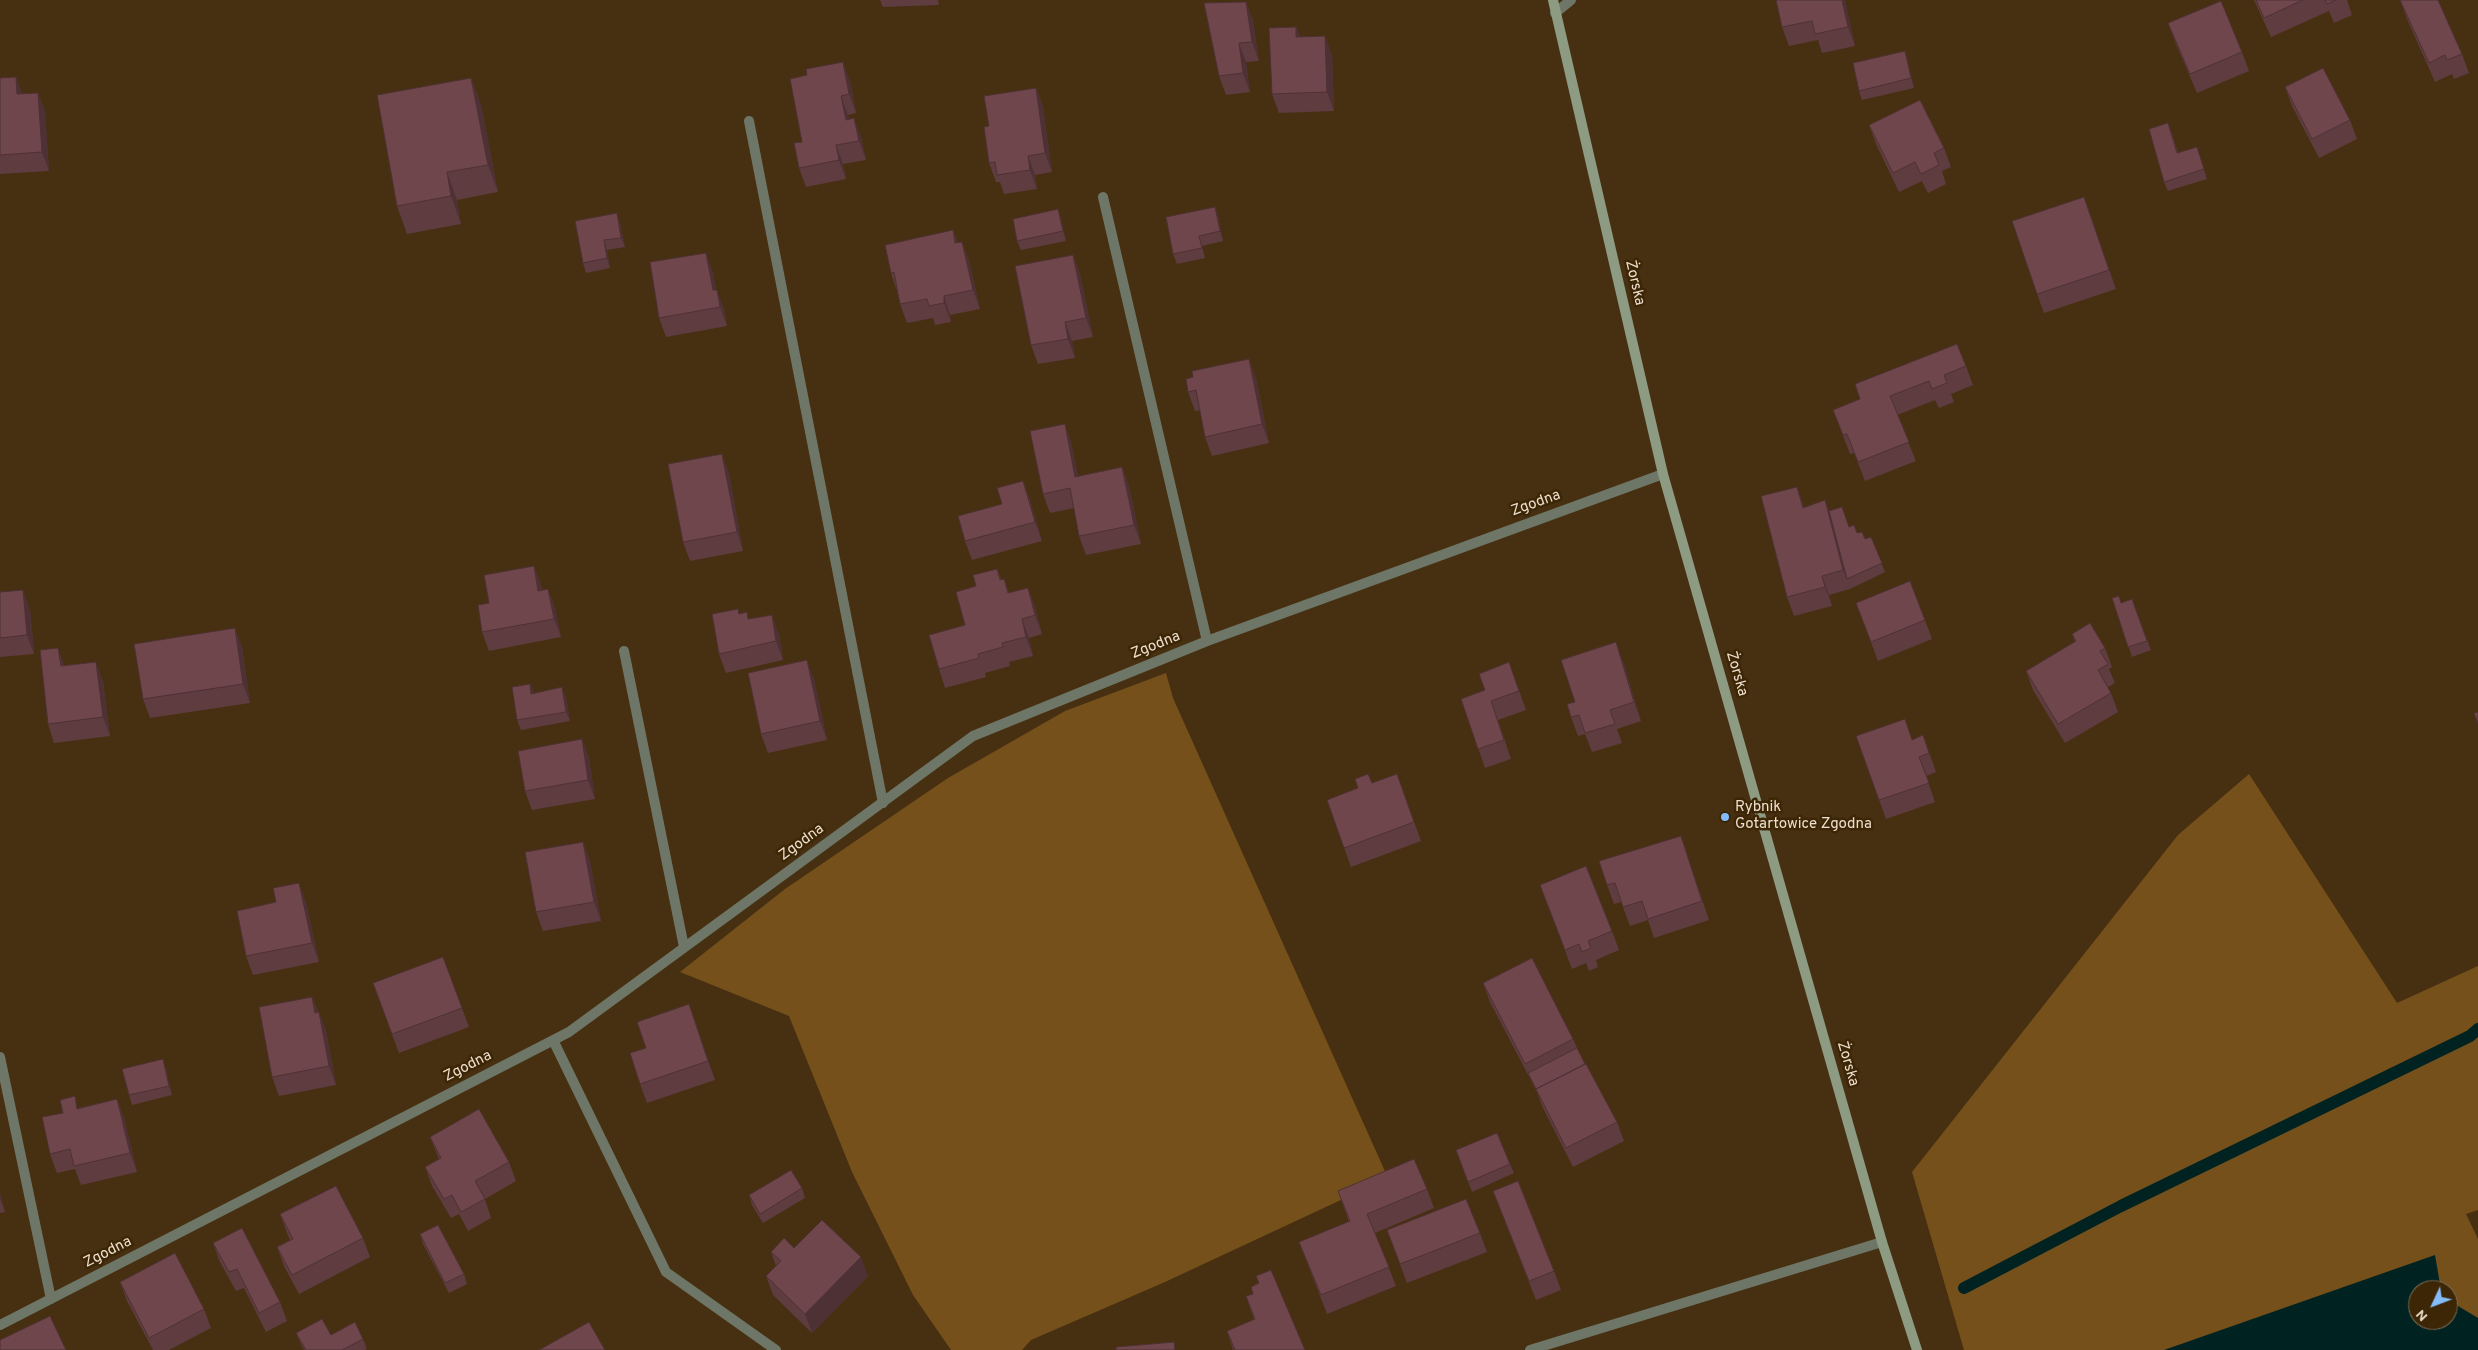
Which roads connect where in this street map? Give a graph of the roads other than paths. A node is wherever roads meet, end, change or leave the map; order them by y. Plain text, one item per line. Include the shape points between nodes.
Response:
1 (1553, 0) edge
2 (1571, 0) edge
3 (1555, 13) junction
4 (749, 121) dead end
5 (1103, 197) dead end
6 (1663, 474) junction
7 (1207, 641) junction
8 (624, 652) dead end
9 (883, 802) junction
10 (684, 947) junction
11 (553, 1040) junction
12 (0, 1058) edge
13 (1882, 1242) junction
14 (50, 1299) junction
15 (0, 1325) edge
16 (776, 1350) edge
17 (1530, 1350) edge
18 (1917, 1350) edge

1 - 3 main road, Żorska
2 - 3 street
3 - 6 main road, Żorska
4 - 9 street
5 - 7 street
6 - 7 street, Zgodna
6 - 13 main road, Żorska
7 - 9 street, Zgodna via 973,736
8 - 10 street
9 - 10 street, Zgodna
10 - 11 street, Zgodna via 569,1032
11 - 14 street, Zgodna
11 - 16 street via 666,1272
12 - 14 street
13 - 17 street
13 - 18 main road, Żorska
14 - 15 street, Zgodna

